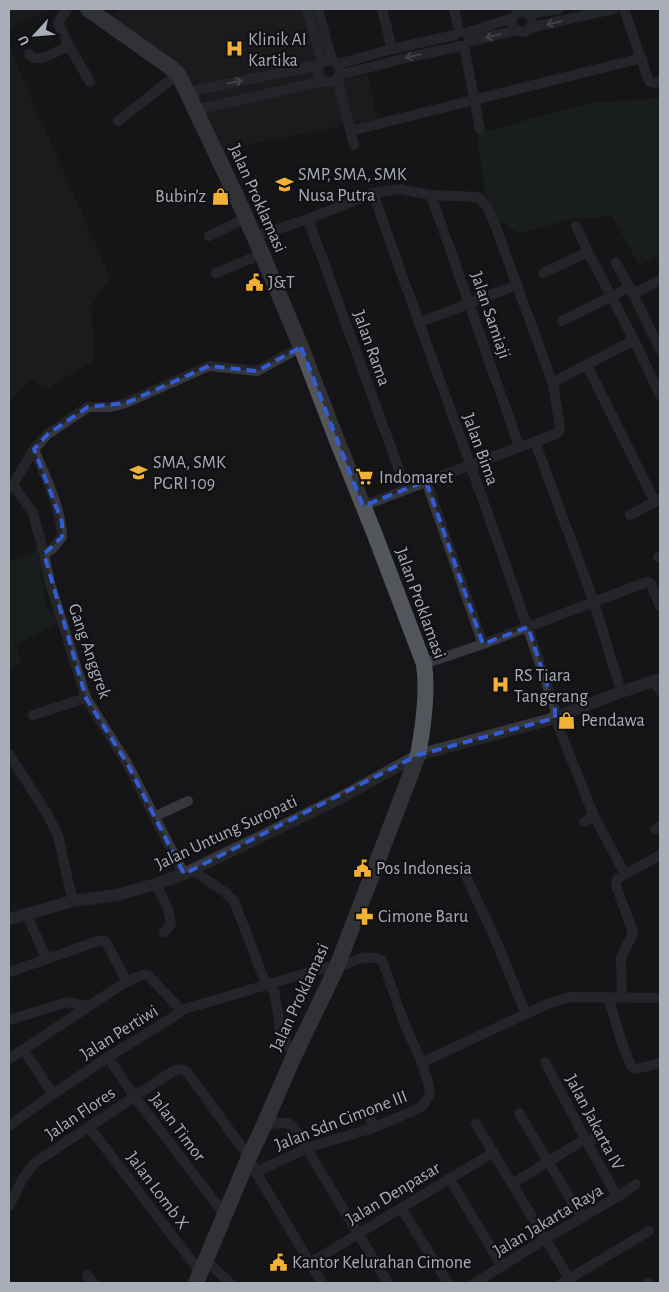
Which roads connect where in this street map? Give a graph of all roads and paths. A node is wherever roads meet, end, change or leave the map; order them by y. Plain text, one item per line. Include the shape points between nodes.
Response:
1 (67, 9) edge
2 (88, 9) edge
3 (307, 9) edge
4 (318, 9) edge
5 (382, 9) edge
6 (454, 9) edge
7 (559, 9) edge
8 (613, 9) edge
9 (624, 9) edge
10 (599, 11) edge
11 (586, 12) edge
12 (520, 13) edge
13 (529, 28) junction
14 (518, 30) junction
15 (462, 39) junction
16 (69, 46) junction
17 (392, 49) junction
18 (29, 54) dead end
19 (359, 57) junction
20 (642, 58) junction
21 (331, 67) junction
22 (362, 68) junction
23 (178, 74) junction
24 (324, 81) junction
25 (90, 82) dead end
26 (660, 82) edge
27 (187, 92) junction
28 (475, 100) junction
29 (195, 110) junction
30 (118, 121) dead end
31 (480, 129) dead end
32 (350, 131) junction
33 (354, 145) dead end
34 (373, 193) junction
35 (431, 195) junction
36 (246, 218) junction
37 (308, 219) junction
38 (576, 226) dead end
39 (209, 236) dead end
40 (254, 237) junction
41 (588, 252) junction
42 (262, 254) junction
43 (616, 263) dead end
44 (216, 272) dead end
45 (543, 273) dead end
46 (660, 280) edge
47 (517, 285) junction
48 (622, 293) junction
49 (470, 303) junction
50 (562, 320) dead end
51 (418, 323) junction
52 (658, 338) edge
53 (634, 340) junction
54 (301, 348) junction
55 (660, 350) edge
56 (587, 364) junction
57 (553, 384) junction
58 (660, 395) edge
59 (534, 442) junction
60 (519, 446) junction
61 (34, 449) junction
62 (470, 465) junction
63 (426, 481) junction
64 (11, 487) edge
65 (406, 489) junction
66 (658, 501) edge
67 (363, 506) junction
68 (630, 515) dead end
69 (44, 554) junction
70 (594, 602) junction
71 (660, 606) edge
72 (528, 627) junction
73 (484, 644) junction
74 (424, 664) junction
75 (658, 684) edge
76 (621, 692) junction
77 (86, 698) junction
78 (33, 715) dead end
79 (555, 718) junction
80 (9, 754) edge
81 (418, 755) junction
82 (188, 801) dead end
83 (594, 816) junction
84 (154, 817) junction
85 (584, 822) dead end
86 (660, 855) edge
87 (464, 867) dead end
88 (188, 872) junction
89 (625, 874) junction
90 (156, 884) junction
91 (73, 901) junction
92 (27, 915) junction
93 (9, 919) edge
94 (164, 932) dead end
95 (47, 959) junction
96 (337, 966) junction
97 (9, 972) edge
98 (127, 982) junction
99 (266, 984) junction
100 (608, 997) junction
101 (622, 997) junction
102 (660, 998) edge
103 (90, 1006) junction
104 (181, 1010) junction
105 (526, 1014) junction
106 (9, 1020) edge
107 (23, 1050) junction
108 (294, 1056) junction
109 (108, 1057) junction
110 (9, 1059) edge
111 (545, 1062) dead end
112 (421, 1063) junction
113 (660, 1063) edge
114 (53, 1094) junction
115 (134, 1096) junction
116 (519, 1113) dead end
117 (369, 1114) dead end
118 (476, 1124) dead end
119 (264, 1125) junction
120 (9, 1126) edge
121 (90, 1127) junction
122 (373, 1128) junction
123 (600, 1136) dead end
124 (586, 1140) junction
125 (307, 1148) junction
126 (494, 1152) junction
127 (249, 1157) junction
128 (548, 1161) junction
129 (256, 1172) junction
130 (449, 1178) junction
131 (512, 1184) junction
132 (636, 1184) dead end
133 (12, 1190) edge
134 (617, 1197) junction
135 (9, 1206) edge
136 (401, 1208) junction
137 (225, 1215) junction
138 (582, 1218) junction
139 (649, 1231) dead end
140 (358, 1234) junction
141 (545, 1239) junction
142 (310, 1263) junction
143 (502, 1266) junction
144 (201, 1272) edge
145 (568, 1282) edge
146 (230, 1283) edge
147 (322, 1283) edge
148 (388, 1283) edge
149 (448, 1283) edge
150 (475, 1283) edge

1 - 16 street via 58,23
2 - 23 main road, Jalan Proklamasi
3 - 21 street
4 - 21 street
5 - 17 street
6 - 15 street
7 - 12 street
8 - 10 street
9 - 20 street
10 - 11 street
11 -> 13 street
12 - 13 street via 532,22
12 - 14 street via 512,23
12 - 15 street
13 - 14 street via 523,32
14 -> 15 street
15 - 17 street
15 -> 22 street
15 - 28 street
16 - 18 street via 43,58 33,58
16 - 25 street
17 - 19 street
19 - 21 street
19 - 22 street
20 - 26 street via 650,82
20 - 28 street
21 - 22 street
21 - 24 street via 331,82
21 - 24 street via 318,68
27 -> 21 street
21 - 32 street
23 - 27 main road, Jalan Proklamasi
23 - 30 street
24 - 29 street
27 - 29 main road, Jalan Proklamasi
28 - 31 street
28 - 32 street
29 - 36 main road, Jalan Proklamasi
32 - 33 street
34 - 35 street via 400,189
34 - 37 street
34 - 51 street, Jalan Bima
35 - 47 street via 479,198 489,209
35 - 49 street, Jalan Samiaji
36 - 39 street
36 - 40 main road, Jalan Proklamasi
37 - 40 street
37 - 65 street, Jalan Rama
38 - 41 street
40 - 42 main road, Jalan Proklamasi
41 - 45 street
41 - 48 street
42 - 44 street
42 - 54 main road, Jalan Proklamasi
43 - 48 street
46 - 48 street
47 - 49 street
47 - 57 street
48 - 50 street
48 - 52 street
48 - 53 street
49 - 51 street
49 - 60 street, Jalan Samiaji
51 - 62 street, Jalan Bima
52 - 55 street
53 - 56 street
53 - 58 street
54 - 61 street via 257,371 209,366 126,403 88,407 48,434
54 - 67 main road, Jalan Proklamasi
56 - 57 street
56 - 66 street
57 - 59 street via 559,431
59 - 60 street
59 - 70 street
60 - 62 street
61 - 64 street
61 - 69 street via 62,522 62,537
62 - 63 street
62 - 72 street, Jalan Bima
63 - 65 street
63 - 73 street
64 - 69 street, Gang Anggrek via 33,513
65 - 67 street
66 - 68 street
67 - 74 main road, Jalan Proklamasi
69 - 77 street, Gang Anggrek
70 - 71 street via 648,582
70 - 72 street
70 - 76 street
72 - 73 street
72 - 79 street, Jalan Bima
73 - 74 street
74 - 81 main road, Jalan Proklamasi via 423,727
75 - 76 street, Jalan Untung Suropati
76 - 79 street, Jalan Untung Suropati
77 - 78 street
77 - 84 street, Gang Anggrek via 127,763
79 - 81 street, Jalan Untung Suropati
79 - 83 street, Jalan Bima
80 - 91 street via 58,835
81 - 88 street, Jalan Untung Suropati via 342,797
81 - 96 main road, Jalan Proklamasi
82 - 84 street
83 - 85 street
83 - 89 street, Jalan Bima
84 - 88 street, Gang Anggrek
86 - 89 street
87 - 105 street
88 - 90 street, Jalan Untung Suropati
88 - 99 street via 226,892 234,901
89 - 101 street via 617,879 616,885 634,933 621,958
90 - 91 street, Jalan Untung Suropati via 117,895
90 - 94 street via 171,924
91 - 92 street, Jalan Untung Suropati
92 - 93 street, Jalan Untung Suropati
92 - 95 street
95 - 97 street
95 - 98 street via 104,940
96 - 99 street
96 - 108 main road, Jalan Proklamasi
96 - 112 street, Jalan Sdn Cimone III via 360,958 382,960
98 - 103 street, Jalan Pertiwi
98 - 104 street, Jalan Pertiwi via 144,974 148,976
99 - 104 street
99 - 108 street via 274,992 280,1031
100 - 101 street
100 - 105 street via 569,997
100 - 113 street via 631,1066 636,1069
101 - 102 street
103 - 106 street via 68,1002
103 - 107 street, Jalan Pertiwi
104 - 109 street, Jalan Pertiwi
105 - 112 street
107 - 110 street, Jalan Pertiwi
107 - 114 street
108 - 119 main road, Jalan Proklamasi
109 - 114 street, Jalan Pertiwi
109 - 115 street, Jalan Timor
111 - 124 street, Jalan Jakarta IV
112 - 122 street, Jalan Sdn Cimone III via 430,1089 427,1100 422,1106
114 - 120 street, Jalan Pertiwi
115 - 121 street, Jalan Flores
115 - 127 street, Jalan Flores via 173,1070 187,1072
115 - 137 street, Jalan Timor
116 - 128 street
117 - 122 street
118 - 126 street
119 - 125 street via 291,1123
119 - 127 main road, Jalan Proklamasi
121 - 133 street, Jalan Flores via 36,1162
121 - 144 street, Jalan Lomb X
122 - 125 street, Jalan Sdn Cimone III
123 - 124 street
124 - 128 street
124 - 134 street, Jalan Jakarta IV
125 - 129 street, Jalan Sdn Cimone III
125 - 140 street
126 - 130 street, Jalan Denpasar
126 - 131 street
127 - 129 street
127 - 137 main road, Jalan Proklamasi
128 - 131 street
128 - 138 street
129 - 142 street
130 - 136 street, Jalan Denpasar
130 - 143 street
131 - 141 street
132 - 134 street, Jalan Jakarta Raya
133 - 135 street, Jalan Flores
134 - 138 street, Jalan Jakarta Raya
136 - 140 street, Jalan Denpasar
136 - 149 street
137 - 144 main road, Jalan Proklamasi
138 - 141 street, Jalan Jakarta Raya
139 - 145 street
140 - 142 street, Jalan Denpasar
140 - 148 street
141 - 143 street, Jalan Jakarta Raya
141 - 145 street
142 - 147 street
143 - 150 street, Jalan Jakarta Raya
144 - 146 street, Jalan Lomb X

